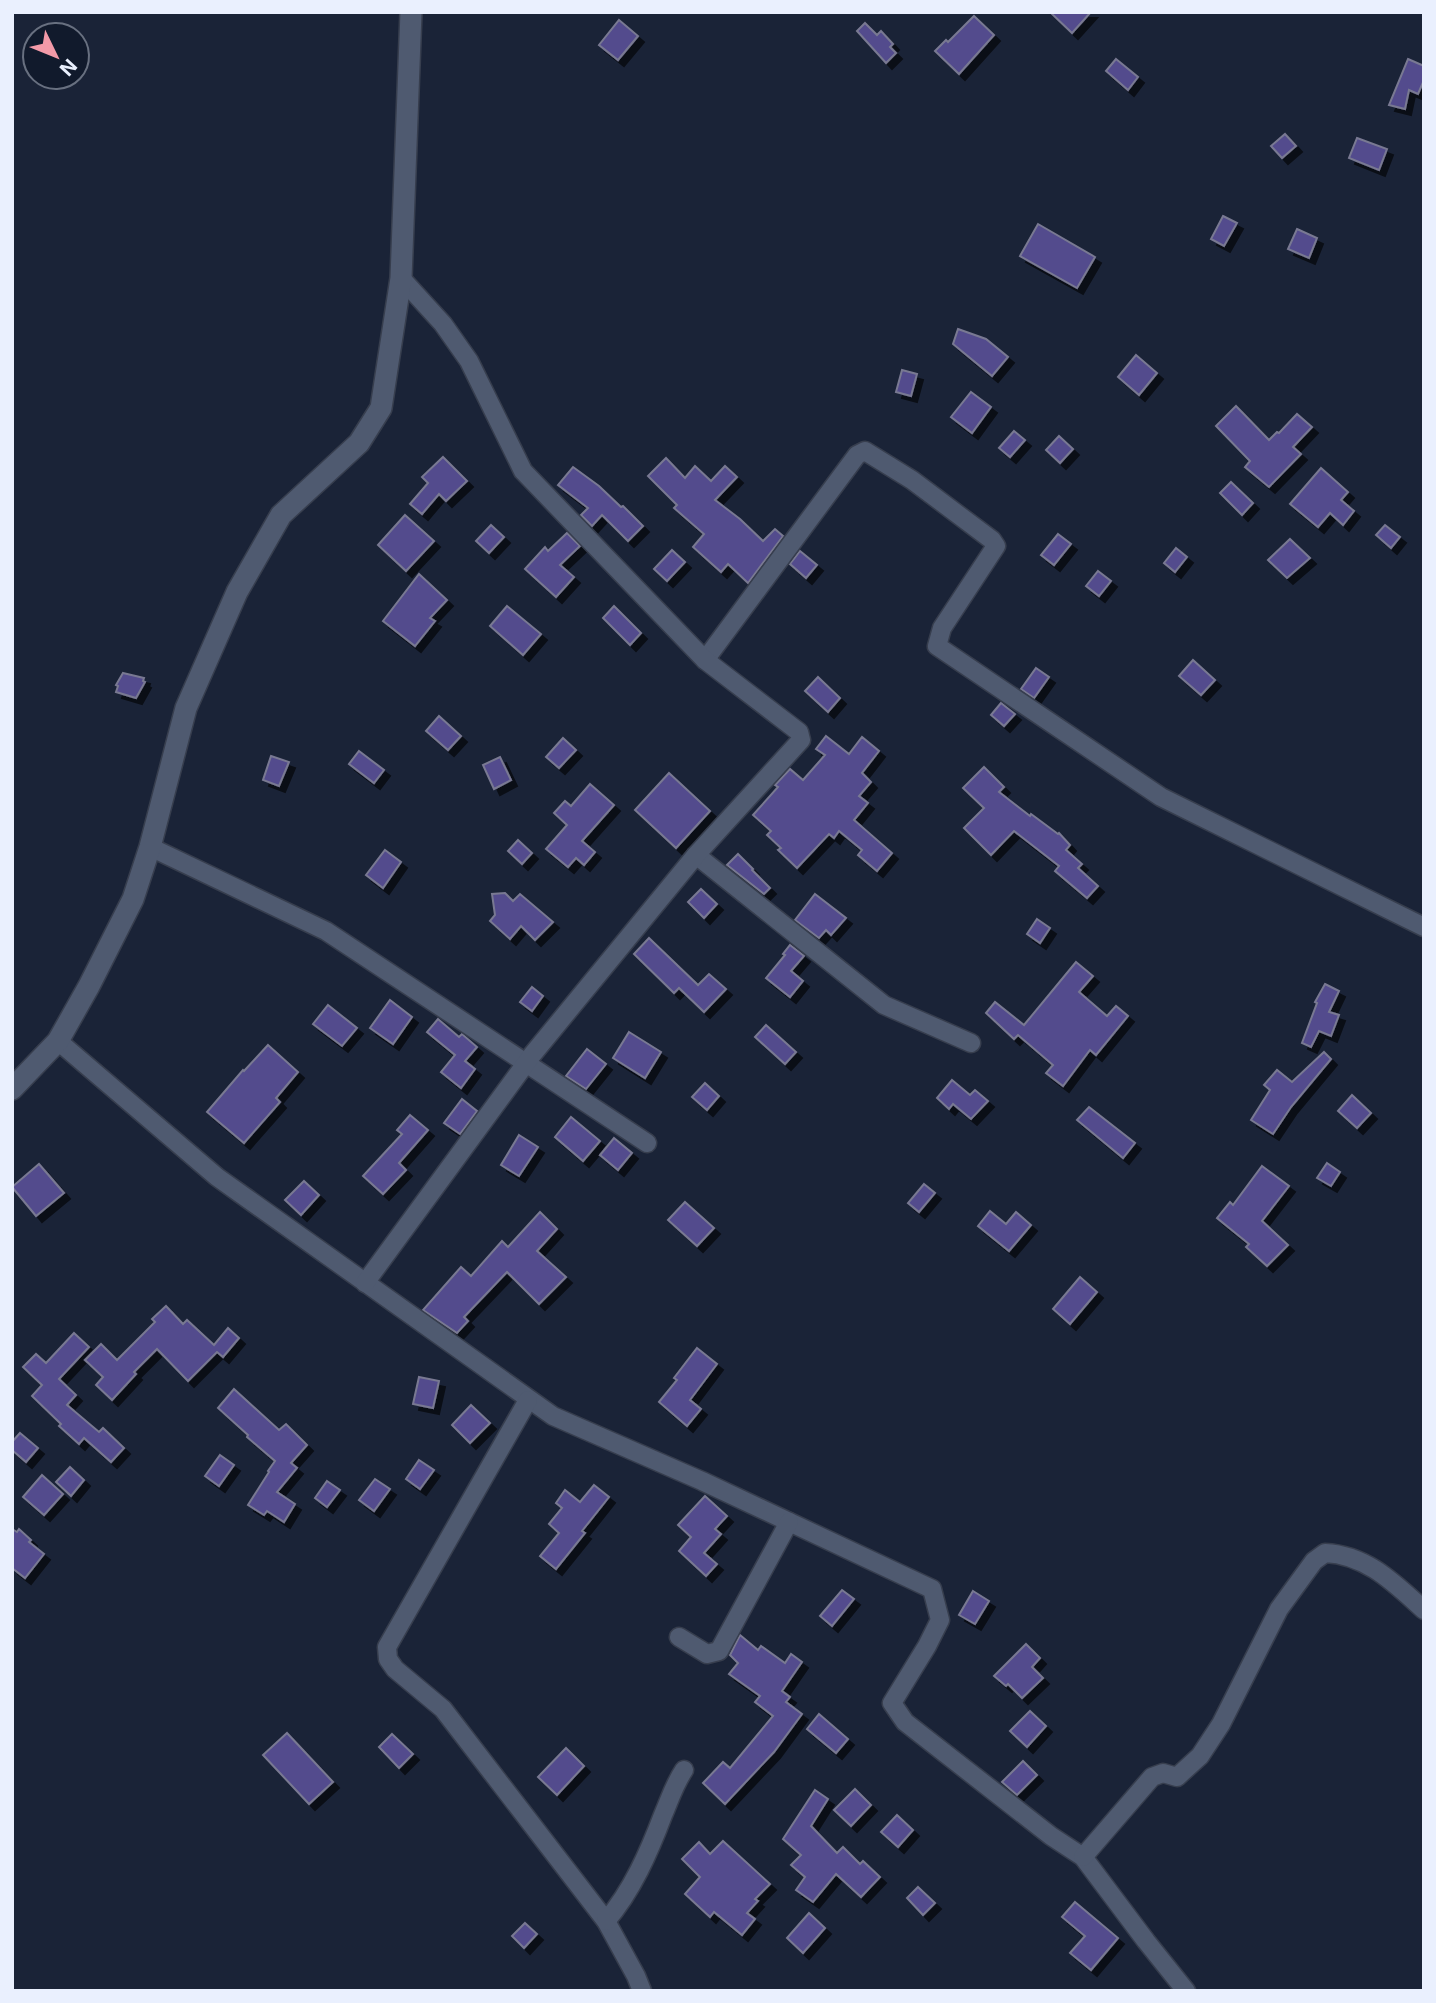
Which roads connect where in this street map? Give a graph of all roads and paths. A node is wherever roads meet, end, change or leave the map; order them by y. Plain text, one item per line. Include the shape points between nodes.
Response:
1 (411, 12) edge
2 (401, 278) junction
3 (705, 660) junction
4 (150, 847) junction
5 (696, 855) junction
6 (1424, 927) edge
7 (58, 1041) junction
8 (971, 1043) dead end
9 (526, 1063) junction
10 (12, 1089) edge
11 (647, 1143) dead end
12 (365, 1283) junction
13 (528, 1400) junction
14 (789, 1522) junction
15 (1424, 1610) edge
16 (679, 1637) dead end
17 (684, 1770) dead end
18 (1083, 1857) junction
19 (606, 1921) junction
20 (642, 1991) edge
21 (1186, 1991) edge

1 - 2 street
2 - 3 street via 469,361 523,471
2 - 4 street via 381,408 359,443 281,516 237,592 186,708
3 - 5 street via 799,733 801,740
3 - 6 street via 857,455 865,451 912,480 996,546 942,628 937,646 1161,797
4 - 7 street via 133,899
4 - 9 street via 326,931
5 - 8 street via 884,1005
5 - 9 street
7 - 10 street
7 - 12 street via 217,1177
9 - 11 street
9 - 12 street
12 - 13 street
13 - 14 street via 552,1416
13 - 19 street via 387,1647 388,1659 443,1709
14 - 16 street via 719,1651 707,1654
14 - 18 street via 932,1589 940,1620 892,1703 905,1722
15 - 18 street via 1364,1562 1325,1552 1279,1609 1200,1756 1177,1777 1163,1773 1152,1777
17 - 19 street via 637,1874
18 - 21 street
19 - 20 street

